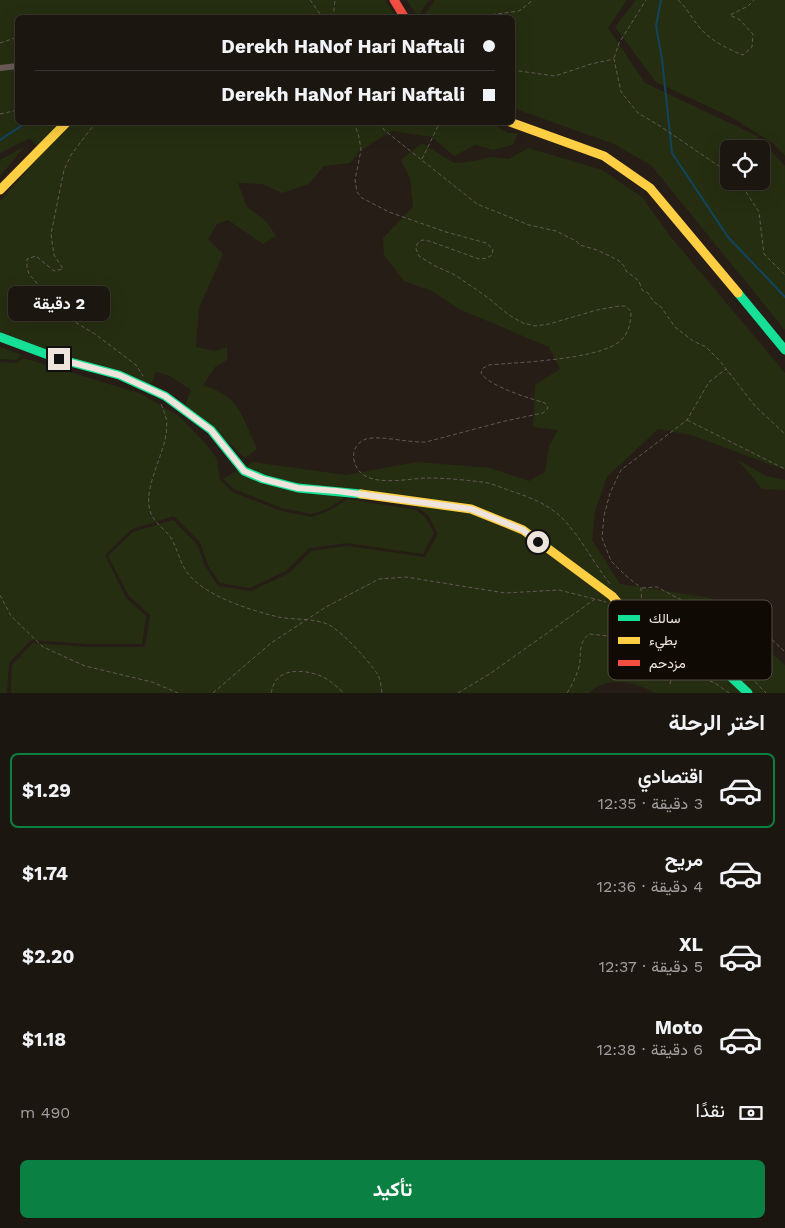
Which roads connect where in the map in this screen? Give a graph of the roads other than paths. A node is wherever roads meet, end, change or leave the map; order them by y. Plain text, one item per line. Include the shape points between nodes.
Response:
1 (394, 0) edge
2 (403, 15) edge
3 (15, 66) edge
4 (0, 68) edge
5 (515, 124) edge
6 (64, 125) edge
7 (0, 190) edge
8 (0, 337) edge
9 (785, 350) edge
10 (615, 600) edge
11 (735, 680) edge
12 (748, 693) edge

1 - 2 street
3 - 4 street
5 - 9 street via 604,156 650,188
6 - 7 street
8 - 10 street via 59,359 119,375 165,396 211,430 244,471 263,479 298,488 471,509 523,530
11 - 12 street

